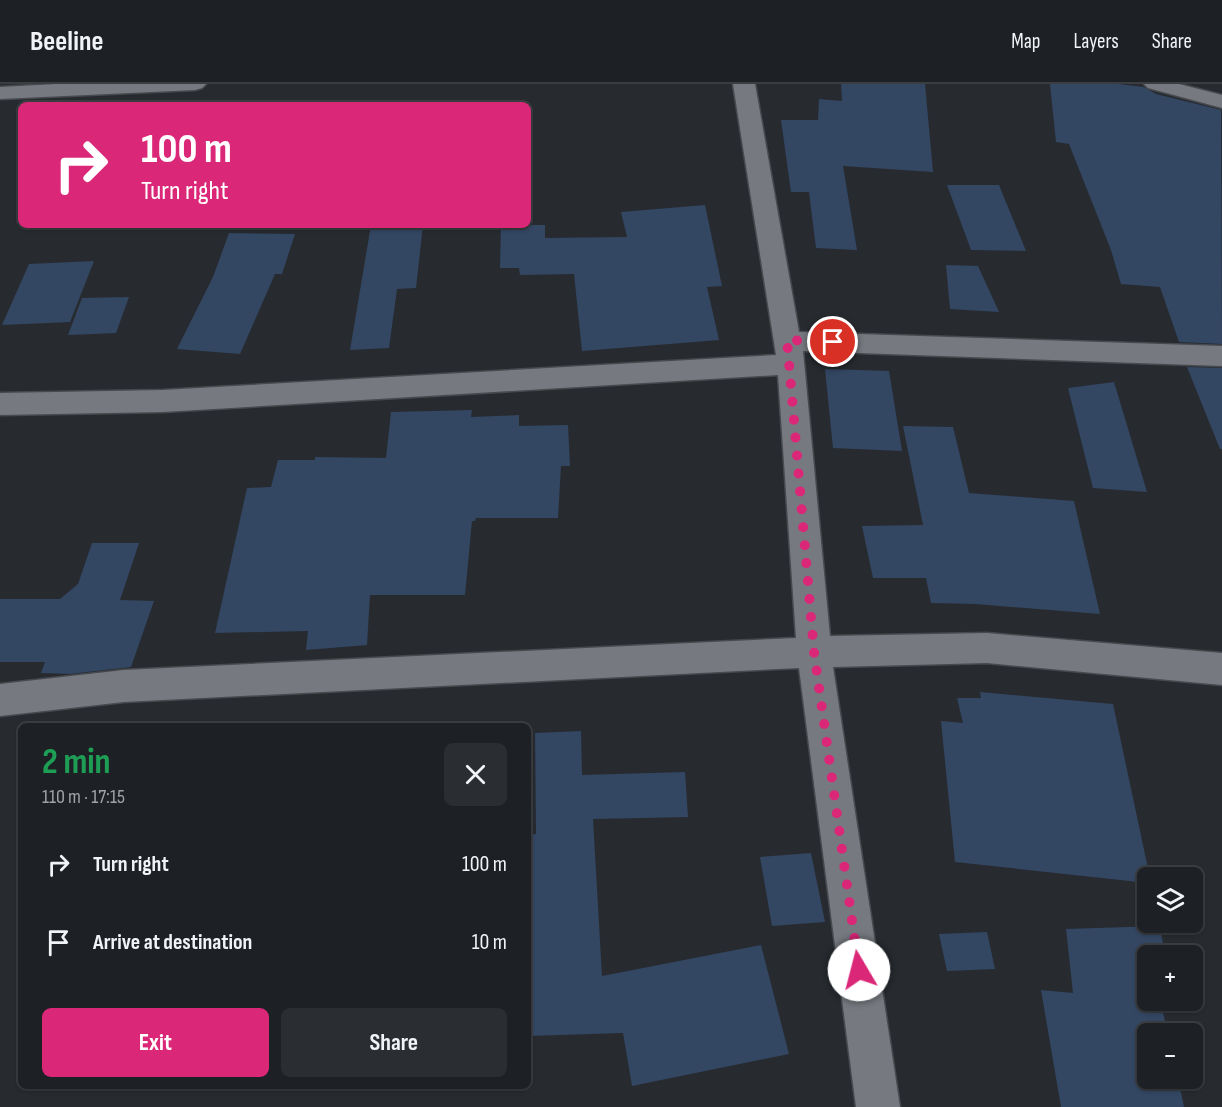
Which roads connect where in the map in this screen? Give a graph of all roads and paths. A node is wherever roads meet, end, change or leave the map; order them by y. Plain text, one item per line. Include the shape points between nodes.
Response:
1 (195, 84) edge
2 (744, 84) edge
3 (1155, 84) edge
4 (0, 93) edge
5 (1222, 102) edge
6 (789, 352) junction
7 (1222, 356) edge
8 (0, 404) edge
9 (814, 652) junction
10 (1222, 669) edge
11 (0, 700) edge
12 (878, 1107) edge

1 - 4 street
2 - 6 street
3 - 5 street
6 - 7 street
6 - 8 street via 163,400
6 - 9 street
9 - 10 street via 987,648
9 - 11 street via 124,686
9 - 12 street

